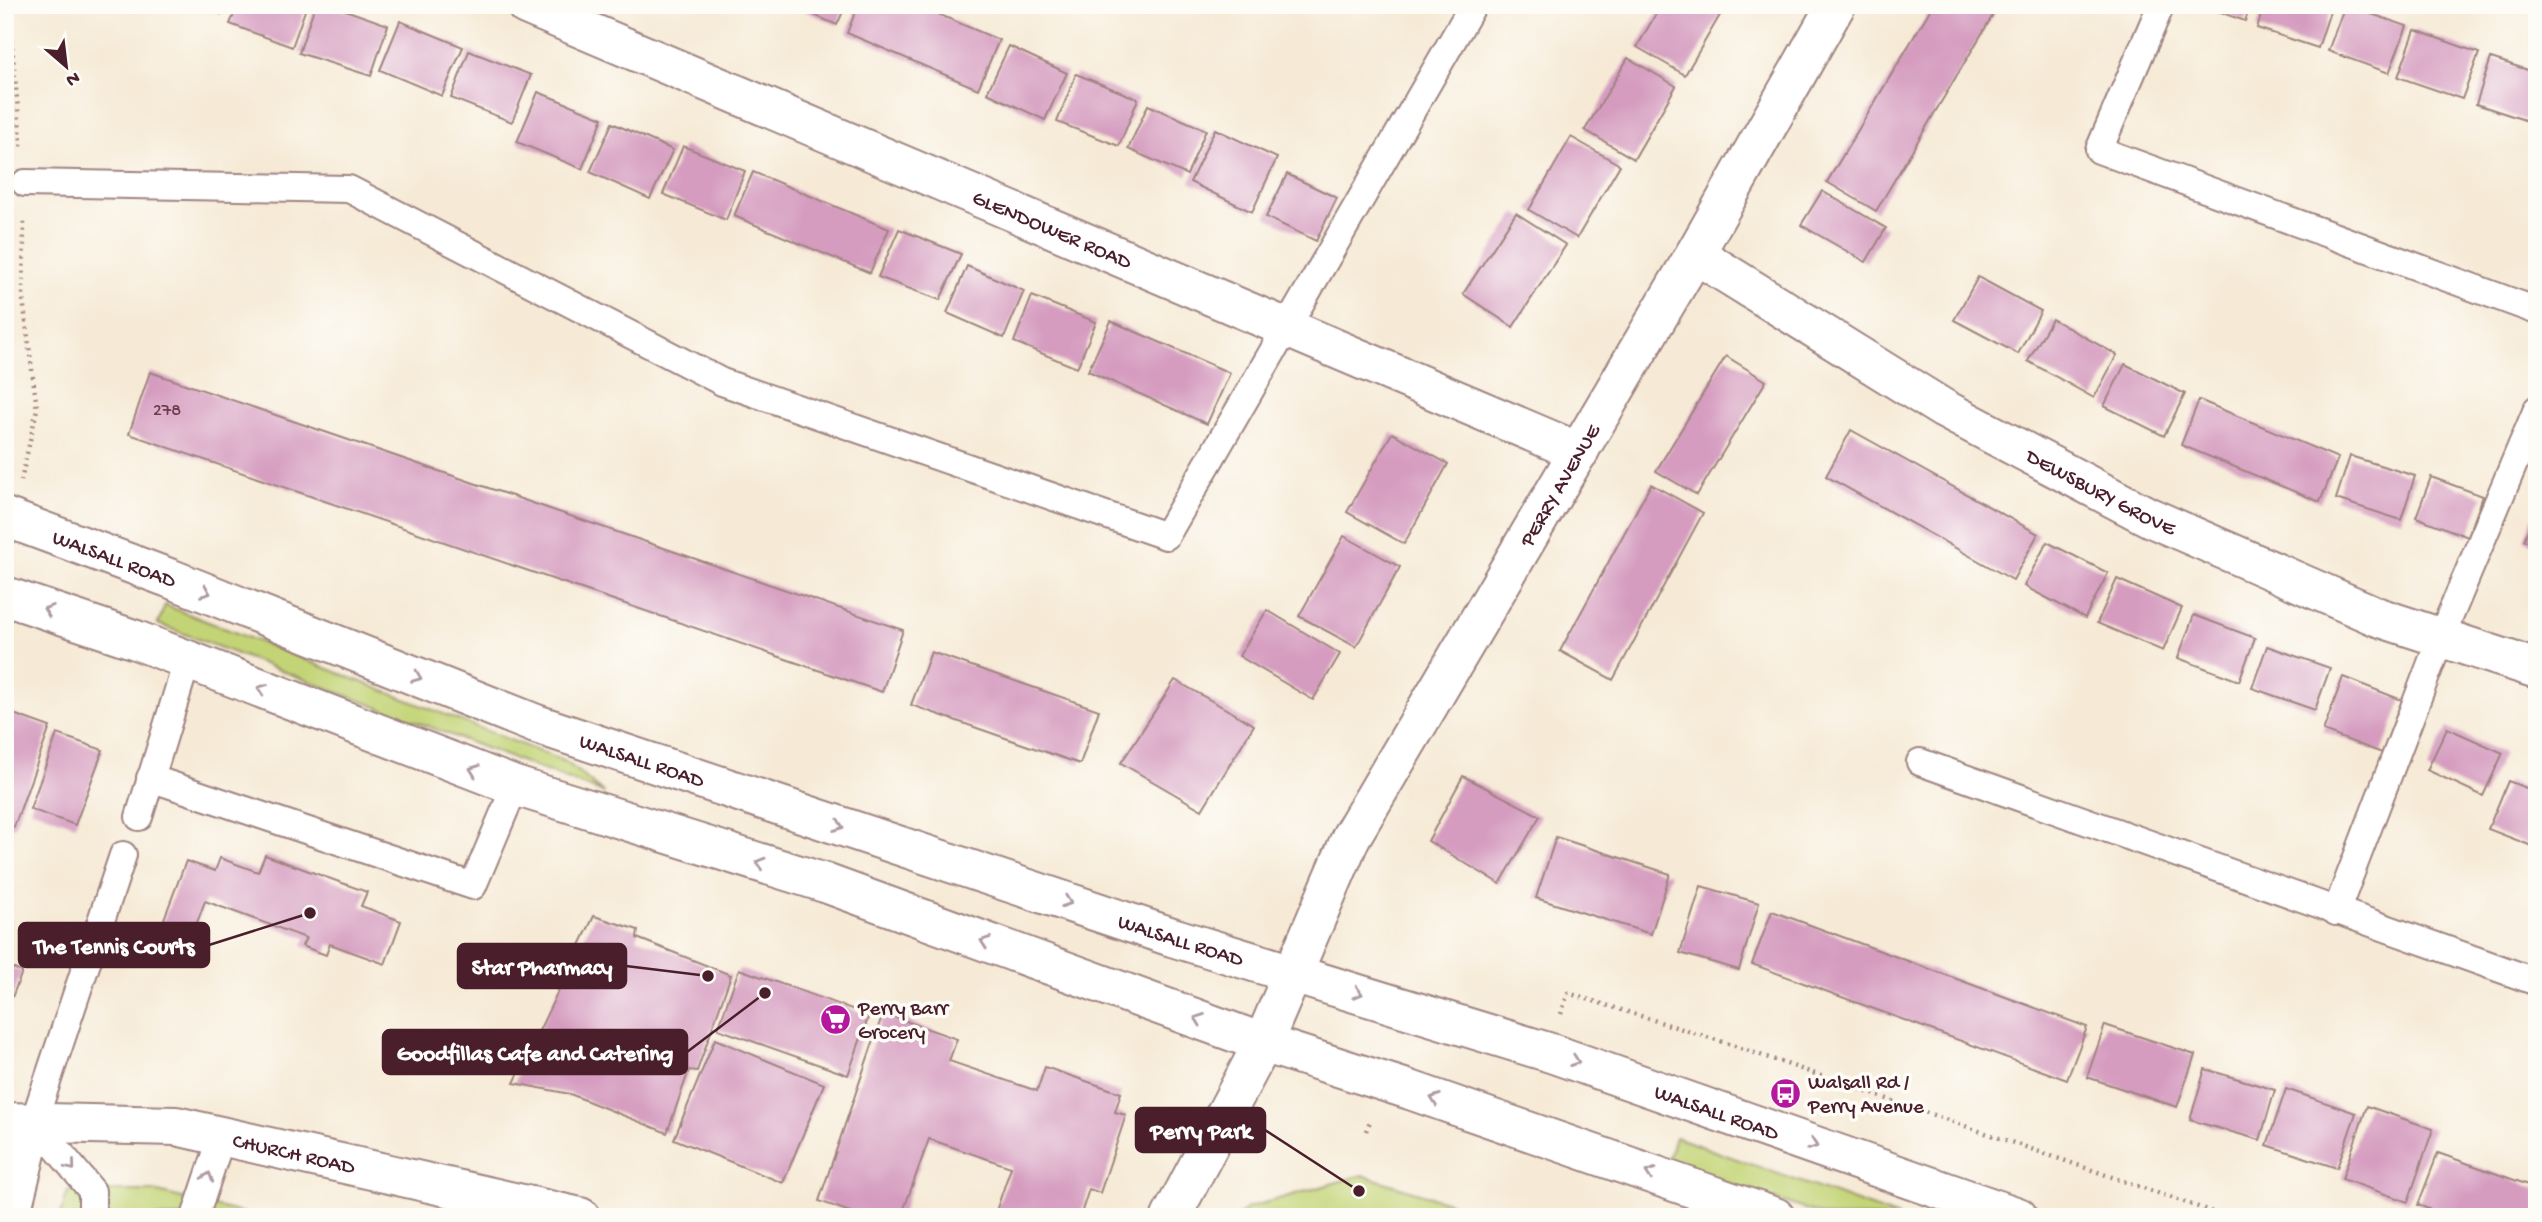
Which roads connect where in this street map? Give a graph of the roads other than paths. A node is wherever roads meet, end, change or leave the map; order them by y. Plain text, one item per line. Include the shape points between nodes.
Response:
1 (526, 5) edge
2 (1473, 5) edge
3 (1836, 5) edge
4 (2161, 5) edge
5 (25, 183) road end
6 (1695, 254) junction
7 (2537, 311) edge
8 (1286, 328) junction
9 (2537, 409) edge
10 (1579, 452) junction
11 (9, 518) edge
12 (5, 596) edge
13 (2441, 637) junction
14 (187, 661) junction
15 (2537, 669) edge
16 (1920, 762) dead end
17 (150, 778) junction
18 (515, 786) junction
19 (139, 817) dead end
20 (123, 855) dead end
21 (2336, 912) junction
22 (1293, 972) junction
23 (2537, 982) edge
24 (1263, 1043) junction
25 (20, 1122) edge
26 (222, 1136) junction
27 (10, 1217) edge
28 (92, 1217) edge
29 (195, 1217) edge
30 (580, 1217) edge
31 (1171, 1217) edge
32 (1775, 1217) edge
33 (2018, 1217) edge

1 - 8 main road, GLENDOWER ROAD
2 - 8 lane
3 - 6 main road, PERRY AVENUE
4 - 7 lane via 2099,150
5 - 8 lane via 349,189 722,382 1166,536
6 - 10 main road, PERRY AVENUE
6 - 13 main road, DEWSBURY GROVE via 1944,409 2149,517 2378,617
8 - 10 main road, GLENDOWER ROAD
9 - 13 lane
10 - 22 main road, PERRY AVENUE via 1351,837
11 -> 22 main road, WALSALL ROAD via 536,724 1172,937
14 -> 12 main road
13 - 15 main road, DEWSBURY GROVE
13 - 21 lane
14 - 17 lane
18 -> 14 main road
16 - 21 lane
17 - 18 lane via 473,886
17 - 19 lane
24 -> 18 main road via 825,883
20 - 25 lane
21 - 23 lane
22 - 24 main road
22 -> 33 main road, WALSALL ROAD via 1551,1053
24 - 31 main road
32 -> 24 main road
25 - 26 main road, CHURCH ROAD via 176,1126
25 - 27 main road
25 -> 28 lane via 92,1191
29 -> 26 lane
26 - 30 main road, CHURCH ROAD

